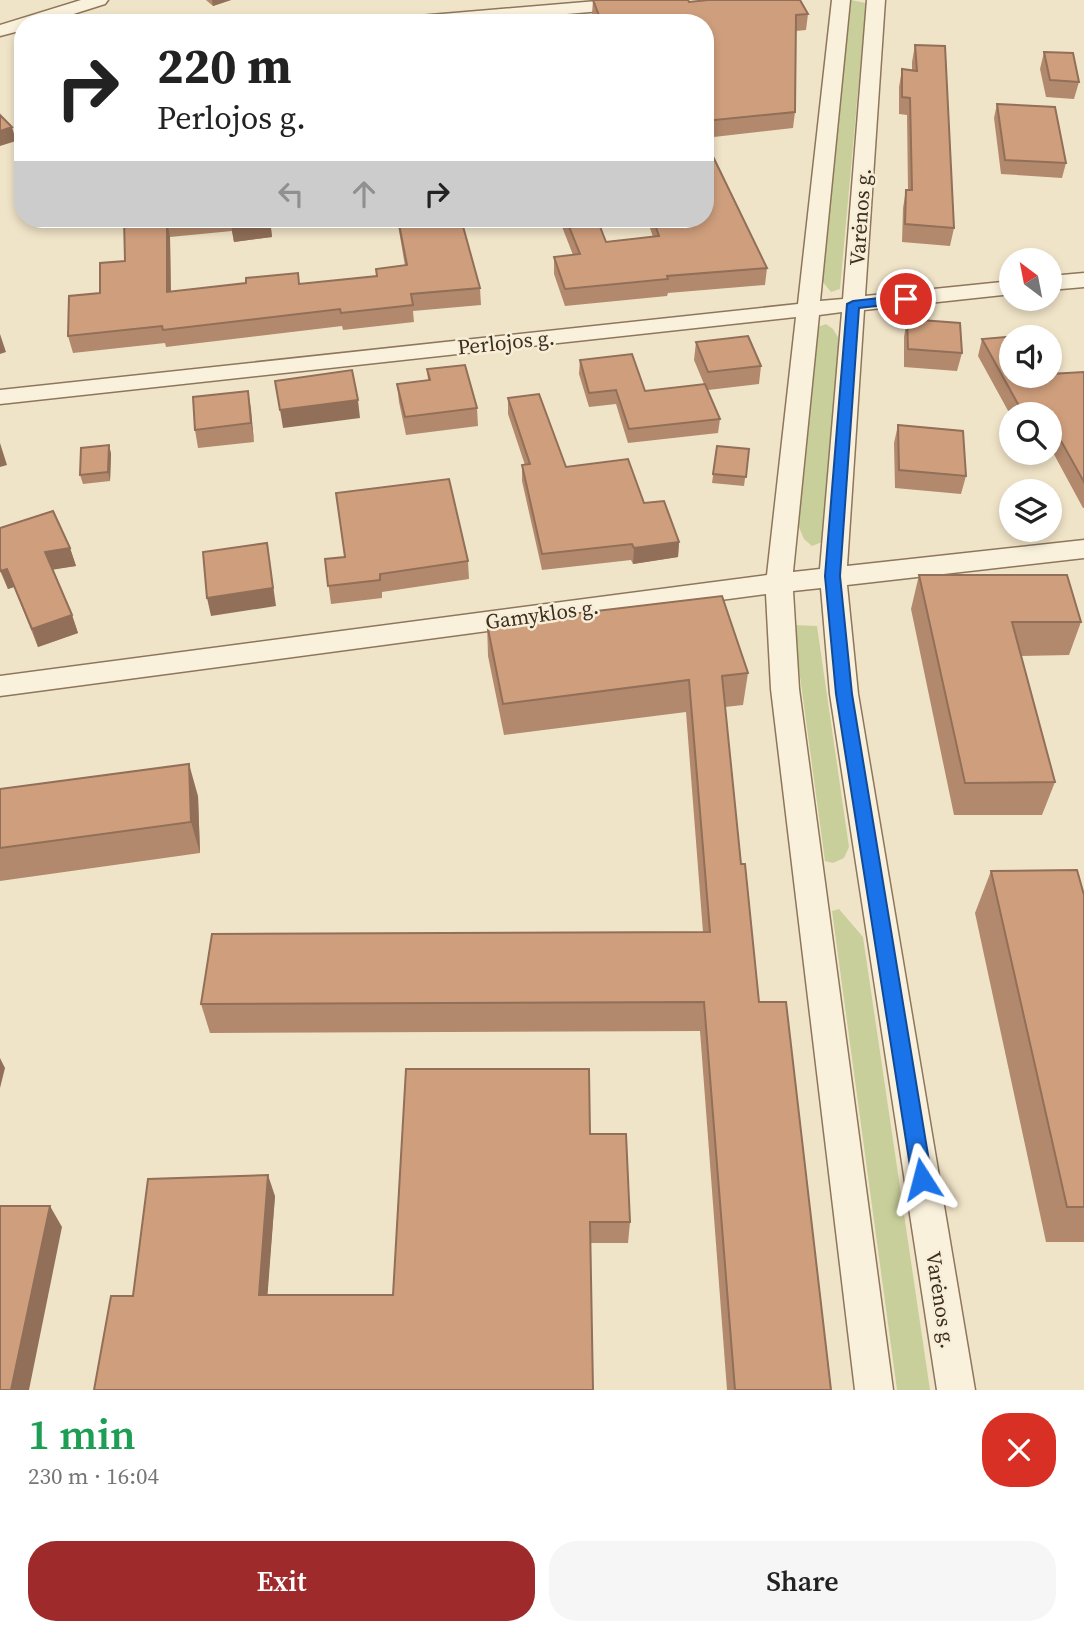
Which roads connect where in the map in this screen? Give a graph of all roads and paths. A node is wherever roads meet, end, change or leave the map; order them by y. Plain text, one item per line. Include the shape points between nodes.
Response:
1 (99, 0) edge
2 (672, 0) edge
3 (841, 0) edge
4 (877, 0) edge
5 (54, 14) edge
6 (503, 14) edge
7 (1084, 279) edge
8 (1062, 282) edge
9 (999, 288) edge
10 (853, 304) junction
11 (808, 310) junction
12 (0, 397) edge
13 (1084, 549) edge
14 (832, 576) junction
15 (779, 583) junction
16 (0, 686) edge
17 (874, 1390) edge
18 (956, 1390) edge

1 - 5 street
2 - 6 street
3 - 11 street, Varėnos g.
4 - 10 street, Varėnos g.
7 - 8 street
9 - 10 street, Perlojos g.
10 - 11 street, Perlojos g.
10 - 14 street, Varėnos g.
11 - 12 street, Perlojos g.
11 - 15 street, Varėnos g.
13 - 14 street, Gamyklos g.
14 - 15 street, Gamyklos g.
14 - 18 street, Varėnos g. via 844,694
15 - 16 street, Gamyklos g.
15 - 17 street, Varėnos g. via 785,689

